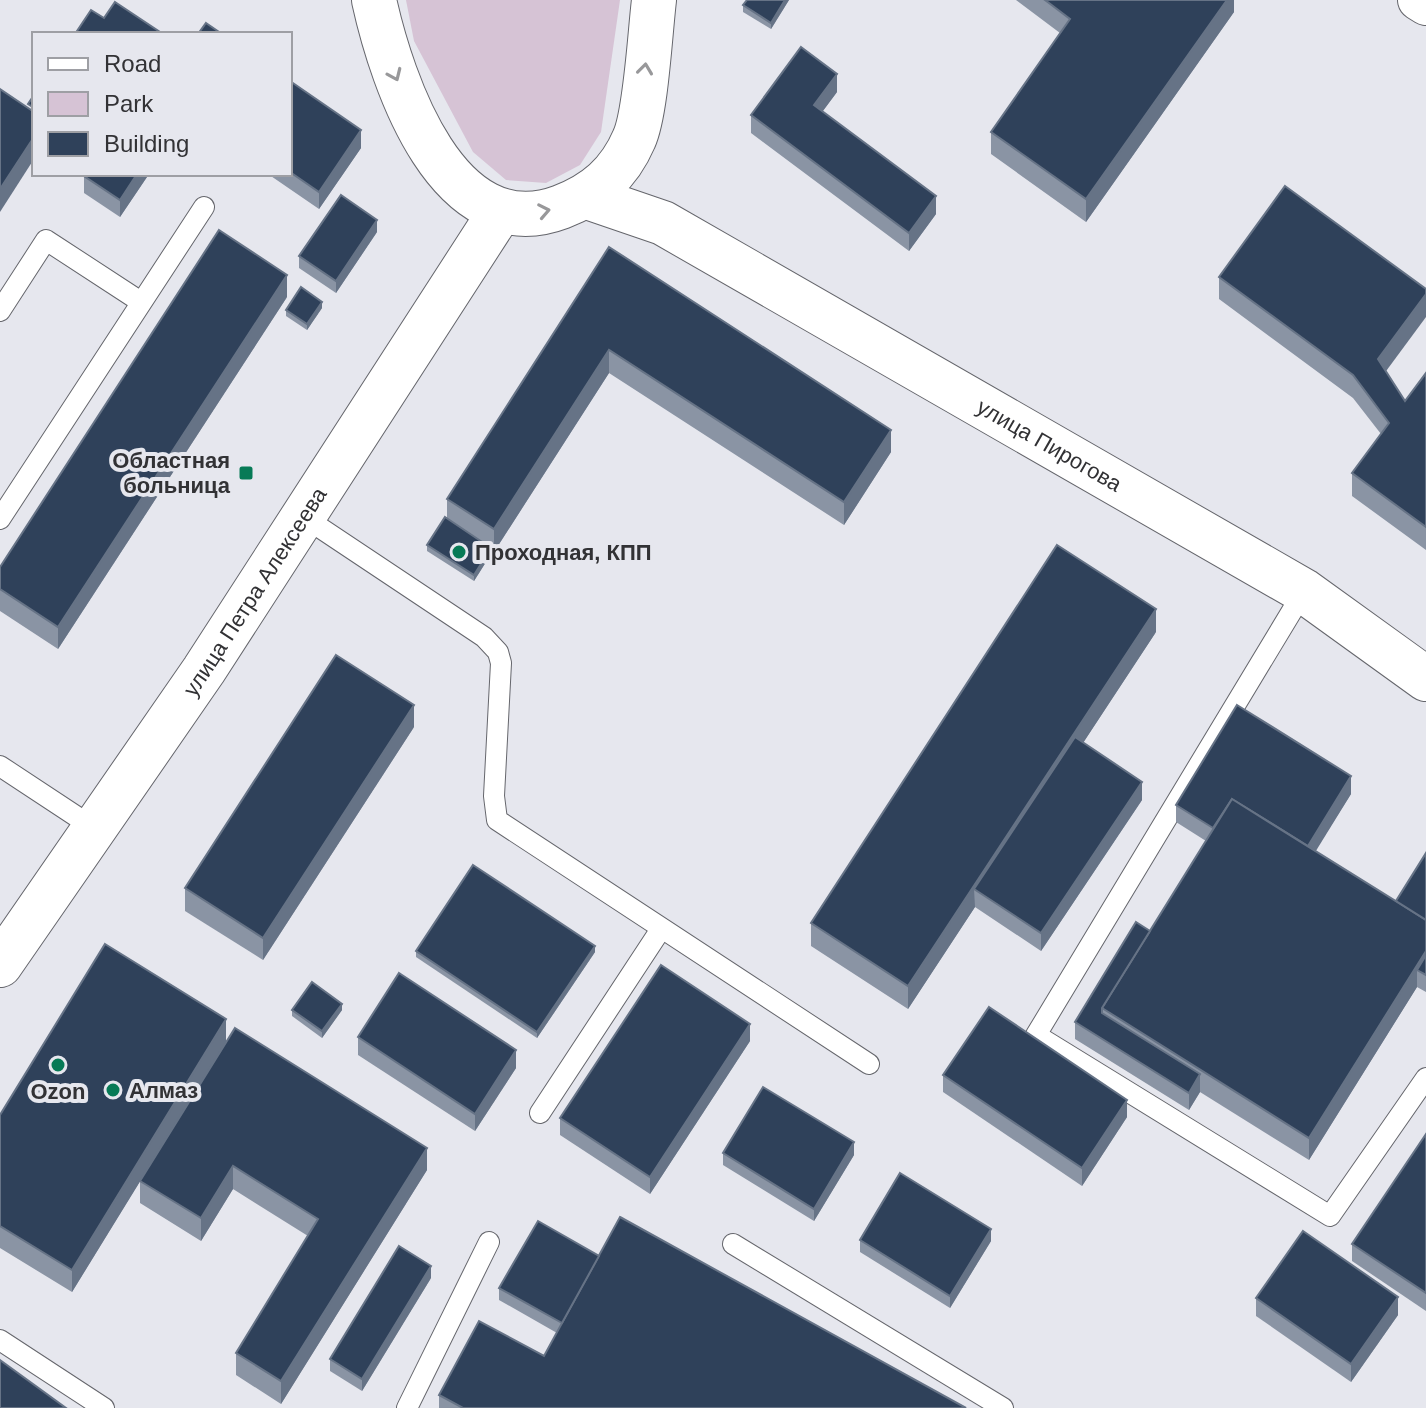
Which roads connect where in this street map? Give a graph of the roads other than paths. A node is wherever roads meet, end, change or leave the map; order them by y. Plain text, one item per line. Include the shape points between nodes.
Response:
1 (374, 0) edge
2 (654, 0) edge
3 (1418, 0) edge
4 (1426, 5) edge
5 (635, 138) junction
6 (587, 197) junction
7 (204, 207) dead end
8 (500, 212) junction
9 (663, 223) junction
10 (141, 302) junction
11 (0, 311) edge
12 (304, 517) junction
13 (0, 519) edge
14 (1304, 591) junction
15 (1426, 679) edge
16 (0, 766) edge
17 (94, 828) junction
18 (661, 929) junction
19 (0, 965) edge
20 (869, 1064) dead end
21 (1426, 1078) edge
22 (540, 1113) dead end
23 (489, 1242) dead end
24 (733, 1244) dead end
25 (0, 1340) edge
26 (104, 1408) edge
27 (407, 1408) edge
28 (1003, 1408) edge

1 -> 8 street via 386,56 415,122 445,172
5 -> 2 street
3 - 4 street
5 - 6 street via 609,180
5 - 9 street via 645,188
8 -> 6 street via 542,214
6 - 9 street, улица Пирогова
7 - 10 lane
8 - 12 street, улица Петра Алексеева
9 - 14 street, улица Пирогова
10 - 11 lane via 46,240
10 - 13 lane
12 - 17 street, улица Петра Алексеева
12 - 18 lane via 491,643 501,663 497,820
14 - 15 street, улица Пирогова
14 - 21 lane via 1036,1035 1330,1216
16 - 17 lane
17 - 19 street, улица Петра Алексеева
18 - 20 lane
18 - 22 lane
23 - 27 lane
24 - 28 lane
25 - 26 lane

